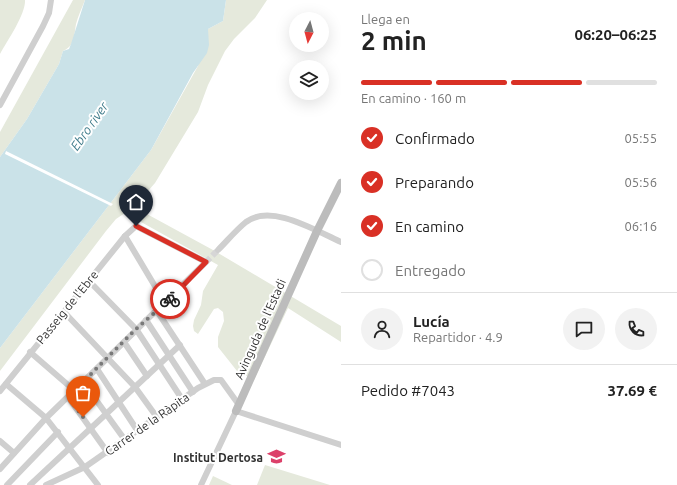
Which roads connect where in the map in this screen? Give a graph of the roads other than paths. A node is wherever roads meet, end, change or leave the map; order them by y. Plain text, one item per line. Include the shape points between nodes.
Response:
1 (52, 0) edge
2 (0, 105) edge
3 (341, 183) edge
4 (317, 231) junction
5 (124, 236) junction
6 (341, 242) edge
7 (218, 250) tunnel mouth
8 (89, 281) junction
9 (165, 303) junction
10 (156, 311) junction
11 (64, 312) junction
12 (146, 320) junction
13 (136, 329) junction
14 (124, 342) junction
15 (180, 345) junction
16 (30, 352) junction
17 (169, 354) junction
18 (108, 359) junction
19 (159, 364) junction
20 (97, 369) junction
21 (147, 376) junction
22 (83, 382) junction
23 (6, 384) junction
24 (205, 384) junction
25 (135, 387) junction
26 (0, 391) edge
27 (75, 391) junction
28 (193, 392) junction
29 (68, 397) junction
30 (182, 399) junction
31 (119, 402) junction
32 (237, 408) junction
33 (105, 414) junction
34 (156, 416) junction
35 (46, 418) junction
36 (91, 427) junction
37 (137, 430) junction
38 (58, 432) junction
39 (124, 440) junction
40 (0, 441) edge
41 (341, 445) edge
42 (70, 447) junction
43 (108, 452) junction
44 (14, 453) junction
45 (85, 467) junction
46 (0, 469) edge
47 (7, 485) edge
48 (30, 485) edge
49 (46, 485) edge
50 (98, 485) edge
51 (201, 485) edge

1 - 2 street via 44,26
3 - 4 street, Avinguda de l'Estadi
4 - 6 street
4 - 7 street via 277,215 255,216
4 - 32 street, Avinguda de l'Estadi
5 - 8 street, Passeig de l'Ebre
5 - 9 street
5 - 9 street, Passeig de l'Ebre via 136,226 206,262
8 - 11 street, Passeig de l'Ebre
8 - 13 street
9 - 10 street
10 - 12 street
10 - 15 street
11 - 16 street, Passeig de l'Ebre
11 - 18 street
12 - 13 street
12 - 17 street
13 - 14 street
13 - 19 street
14 - 18 street
14 - 21 street
15 - 17 street
15 - 24 street
16 - 23 street, Passeig de l'Ebre
16 - 27 street
17 - 19 street
17 - 28 street
18 - 20 street
18 - 25 street
19 - 21 street
19 - 30 street
20 - 22 street
20 - 31 street
21 - 25 street
22 - 27 street
22 - 33 street
23 - 26 street, Passeig de l'Ebre
23 - 35 street
24 - 28 street, Carrer de la Ràpita
24 - 32 street, Carrer de la Ràpita via 221,380
25 - 31 street
25 - 34 street
27 - 29 street
28 - 30 street, Carrer de la Ràpita
29 - 35 street
29 - 36 street
30 - 34 street, Carrer de la Ràpita
31 - 33 street
31 - 37 street
32 - 41 street
32 - 51 street, Avinguda de l'Estadi
33 - 36 street
33 - 39 street
34 - 37 street, Carrer de la Ràpita
35 - 38 street
35 - 44 street
36 - 42 street
36 - 43 street
37 - 39 street, Carrer de la Ràpita
38 - 42 street
38 - 47 street
39 - 43 street, Carrer de la Ràpita
40 - 44 street
42 - 45 street
42 - 48 street
43 - 45 street, Carrer de la Ràpita
44 - 46 street
45 - 49 street, Carrer de la Ràpita
45 - 50 street

